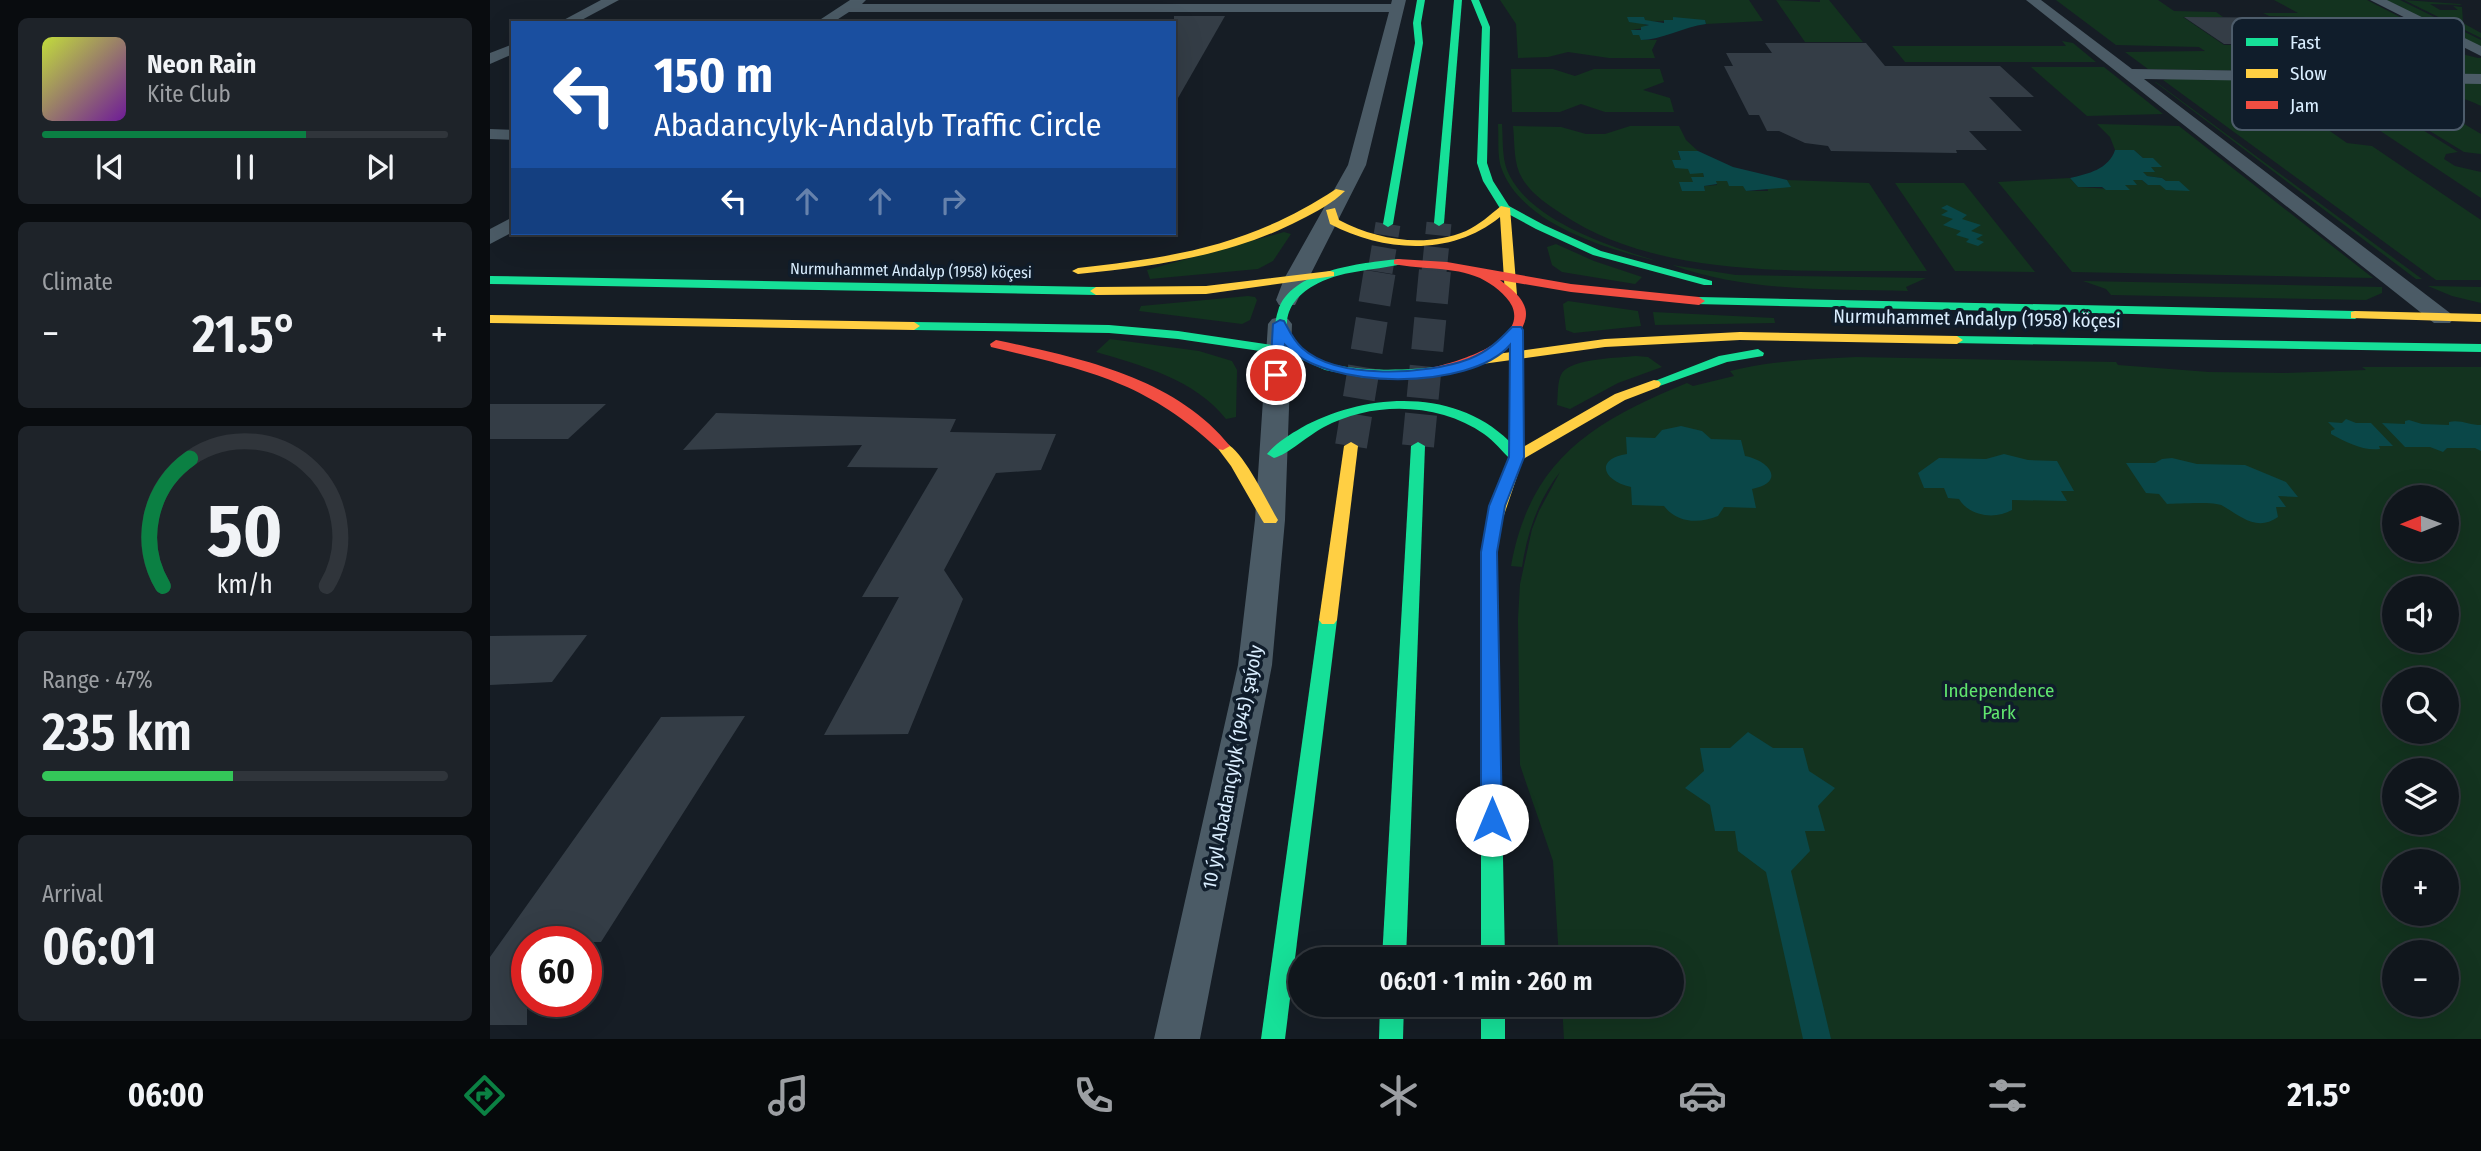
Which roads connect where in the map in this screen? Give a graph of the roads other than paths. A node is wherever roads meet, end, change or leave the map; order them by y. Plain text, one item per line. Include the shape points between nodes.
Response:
1 (612, 0) edge
2 (859, 0) edge
3 (1421, 0) edge
4 (1458, 0) edge
5 (1475, 0) edge
6 (2033, 0) edge
7 (2377, 0) edge
8 (1401, 3) edge
9 (985, 4) edge
10 (846, 8) junction
11 (2413, 18) edge
12 (569, 21) edge
13 (825, 21) edge
14 (1417, 23) junction
15 (2464, 44) edge
16 (2481, 52) edge
17 (2128, 74) junction
18 (2232, 75) edge
19 (490, 134) edge
20 (511, 135) edge
21 (1336, 201) junction
22 (1505, 208) junction
23 (1439, 223) tunnel mouth
24 (511, 224) edge
25 (1388, 224) tunnel mouth
26 (490, 237) edge
27 (1331, 274) junction
28 (1295, 279) junction
29 (490, 280) edge
30 (919, 287) junction
31 (1512, 288) junction
32 (1866, 307) junction
33 (2442, 318) junction
34 (2481, 318) edge
35 (490, 319) edge
36 (880, 325) junction
37 (1516, 330) junction
38 (1286, 331) junction
39 (1866, 337) junction
40 (2481, 348) edge
41 (1516, 355) junction
42 (1475, 361) junction
43 (1351, 446) tunnel mouth
44 (1418, 446) tunnel mouth
45 (1274, 454) junction
46 (1516, 457) junction
47 (1270, 520) junction
48 (1395, 947) edge
49 (1493, 947) edge
50 (1392, 1017) edge
51 (1493, 1017) edge
52 (1177, 1039) edge
53 (1273, 1039) edge
54 (1391, 1039) edge
55 (1493, 1039) edge

1 - 12 street
2 - 10 street
3 - 14 main road
4 - 23 main road
5 - 22 main road via 1486,27 1482,163
6 - 17 street
7 - 11 street
8 - 9 street
8 - 14 main road
8 - 21 street, 10 ýyl Abadançylyk (1945) şaýoly via 1357,166
9 - 10 street
10 - 13 street
14 - 25 main road via 1419,43
15 - 16 street
17 - 18 street
17 - 33 street
19 - 20 street
21 - 22 main road via 1334,222 1355,234 1390,241 1452,238 1478,230
21 - 28 street, 10 ýyl Abadançylyk (1945) şaýoly
21 - 30 main road via 1241,244 1127,265
22 - 31 main road
22 - 32 main road via 1566,240 1656,271
24 - 26 street
27 - 28 main road, Nurmuhammet Andalyp (1958) köçesi
27 - 31 main road, Nurmuhammet Andalyp (1958) köçesi via 1398,262 1433,263
27 - 38 main road via 1304,287
28 - 30 main road, Nurmuhammet Andalyp (1958) köçesi via 1206,290 1135,292
28 - 38 street, 10 ýyl Abadançylyk (1945) şaýoly
29 - 30 main road, Nurmuhammet Andalyp (1958) köçesi
31 - 32 main road, Nurmuhammet Andalyp (1958) köçesi
31 - 37 main road via 1520,312
32 - 33 main road, Nurmuhammet Andalyp (1958) köçesi
33 - 34 main road, Nurmuhammet Andalyp (1958) köçesi
35 - 36 main road
36 - 38 main road
36 - 47 main road via 1071,360 1156,394 1187,413 1226,448
37 - 41 main road
37 - 42 main road via 1501,347
38 - 42 main road via 1325,365 1361,374 1400,376
38 - 45 street, 10 ýyl Abadançylyk (1945) şaýoly
39 - 40 main road, Nurmuhammet Andalyp (1958) köçesi
39 - 41 main road, Nurmuhammet Andalyp (1958) köçesi via 1642,340
39 - 46 main road via 1724,359 1689,370 1620,397
41 - 42 main road, Nurmuhammet Andalyp (1958) köçesi
41 - 46 main road
43 - 53 main road
44 - 48 main road
45 - 46 main road via 1288,439 1329,416 1392,406 1462,418 1485,429
45 - 47 street, 10 ýyl Abadançylyk (1945) şaýoly
46 - 49 main road via 1497,506 1489,552
47 - 52 street, 10 ýyl Abadançylyk (1945) şaýoly via 1255,665
50 - 54 main road
51 - 55 main road

